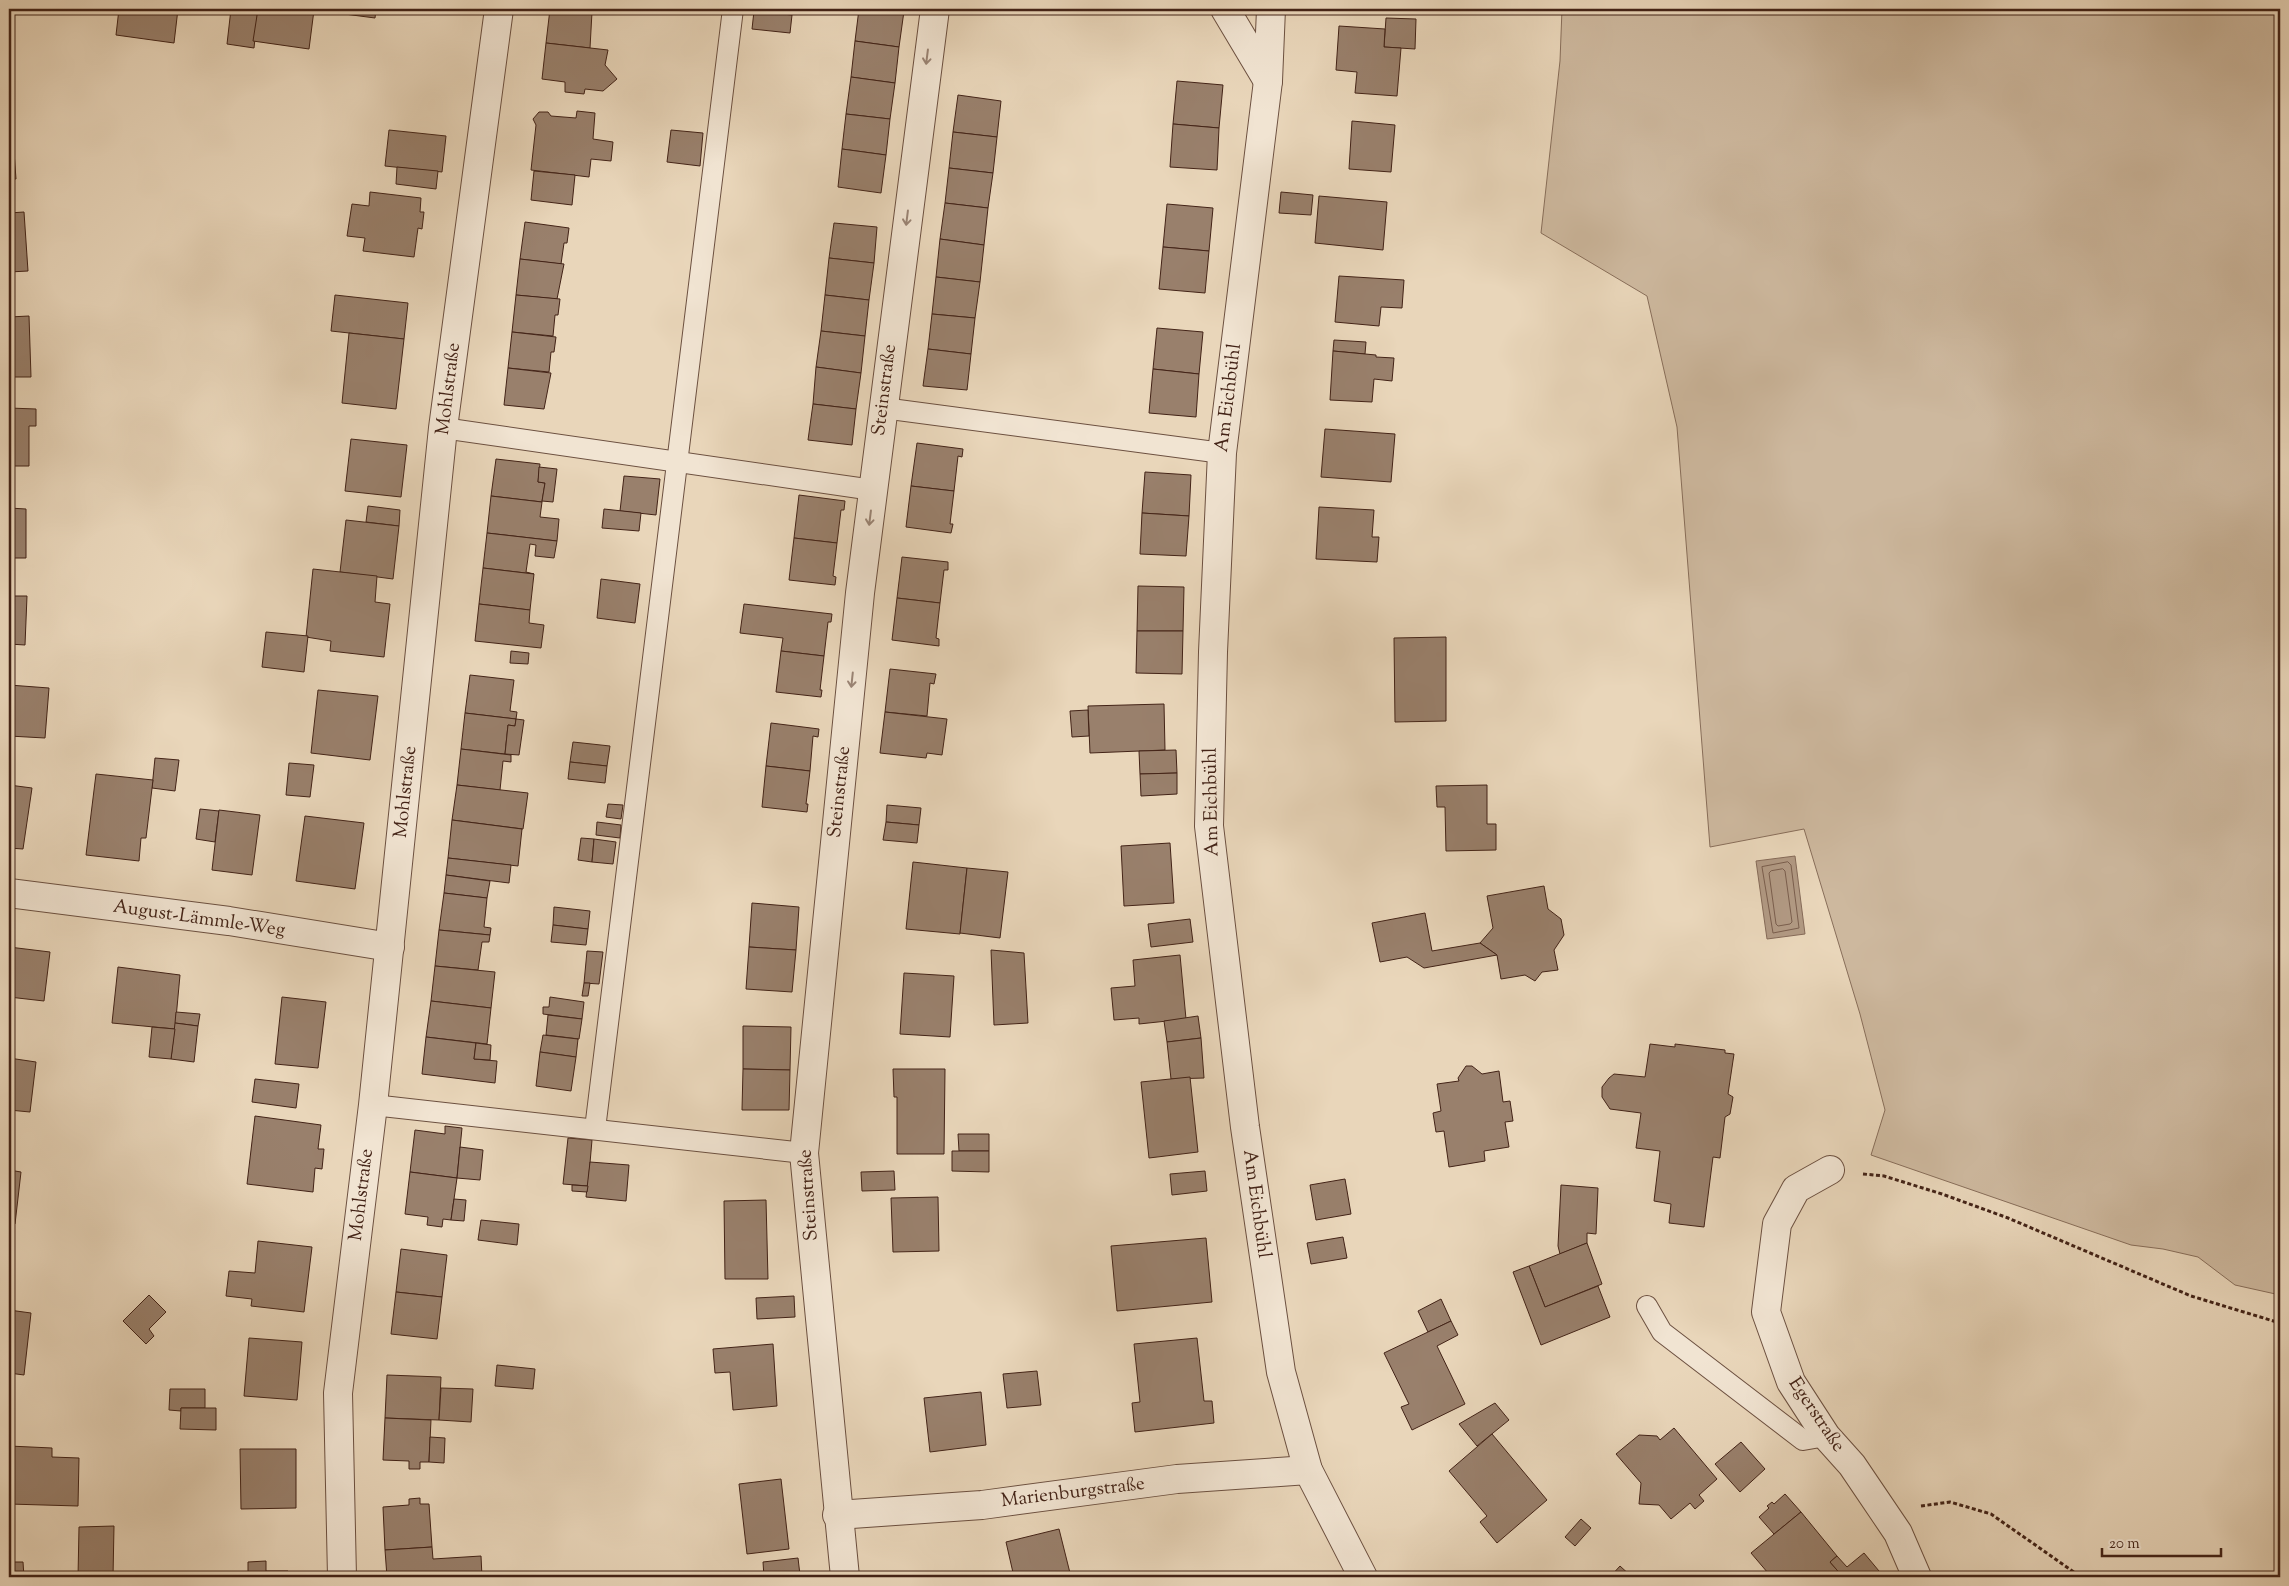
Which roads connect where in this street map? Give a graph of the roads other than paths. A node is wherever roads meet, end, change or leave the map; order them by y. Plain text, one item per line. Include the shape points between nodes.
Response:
1 (499, 9) edge
2 (733, 9) edge
3 (935, 9) edge
4 (1225, 9) edge
5 (1271, 9) edge
6 (1268, 81) junction
7 (883, 408) junction
8 (443, 428) junction
9 (1222, 453) junction
10 (676, 462) junction
11 (873, 490) junction
12 (9, 893) edge
13 (390, 947) junction
14 (373, 1104) junction
15 (595, 1129) junction
16 (804, 1153) junction
17 (1830, 1170) road end
18 (1647, 1306) dead end
19 (1826, 1436) junction
20 (1308, 1470) junction
21 (837, 1515) junction
22 (342, 1577) edge
23 (844, 1577) edge
24 (1363, 1577) edge
25 (1917, 1577) edge

1 - 8 street, Mohlstraße
2 - 10 lane
3 -> 7 street, Steinstraße
4 - 6 street
5 - 6 street, Am Eichbühl
6 - 9 street, Am Eichbühl
7 - 9 lane
7 - 11 street, Steinstraße
8 - 10 lane
8 - 13 street, Mohlstraße
9 - 20 street, Am Eichbühl via 1209,826 1245,1127 1281,1372
10 - 11 lane
10 - 15 lane
11 -> 16 street, Steinstraße
12 - 13 street, August-Lämmle-Weg
13 - 14 street, Mohlstraße
14 - 15 lane
14 - 22 street, Mohlstraße via 338,1393
15 - 16 lane
16 - 21 street, Steinstraße
17 - 19 street, Egerstraße via 1796,1189 1777,1224 1766,1312 1790,1382
18 - 19 lane via 1662,1332 1803,1440
19 - 25 street, Egerstraße via 1852,1465 1898,1533
20 - 21 street, Marienburgstraße via 1178,1480 982,1505
20 - 24 street, Am Eichbühl
21 - 23 street, Steinstraße

